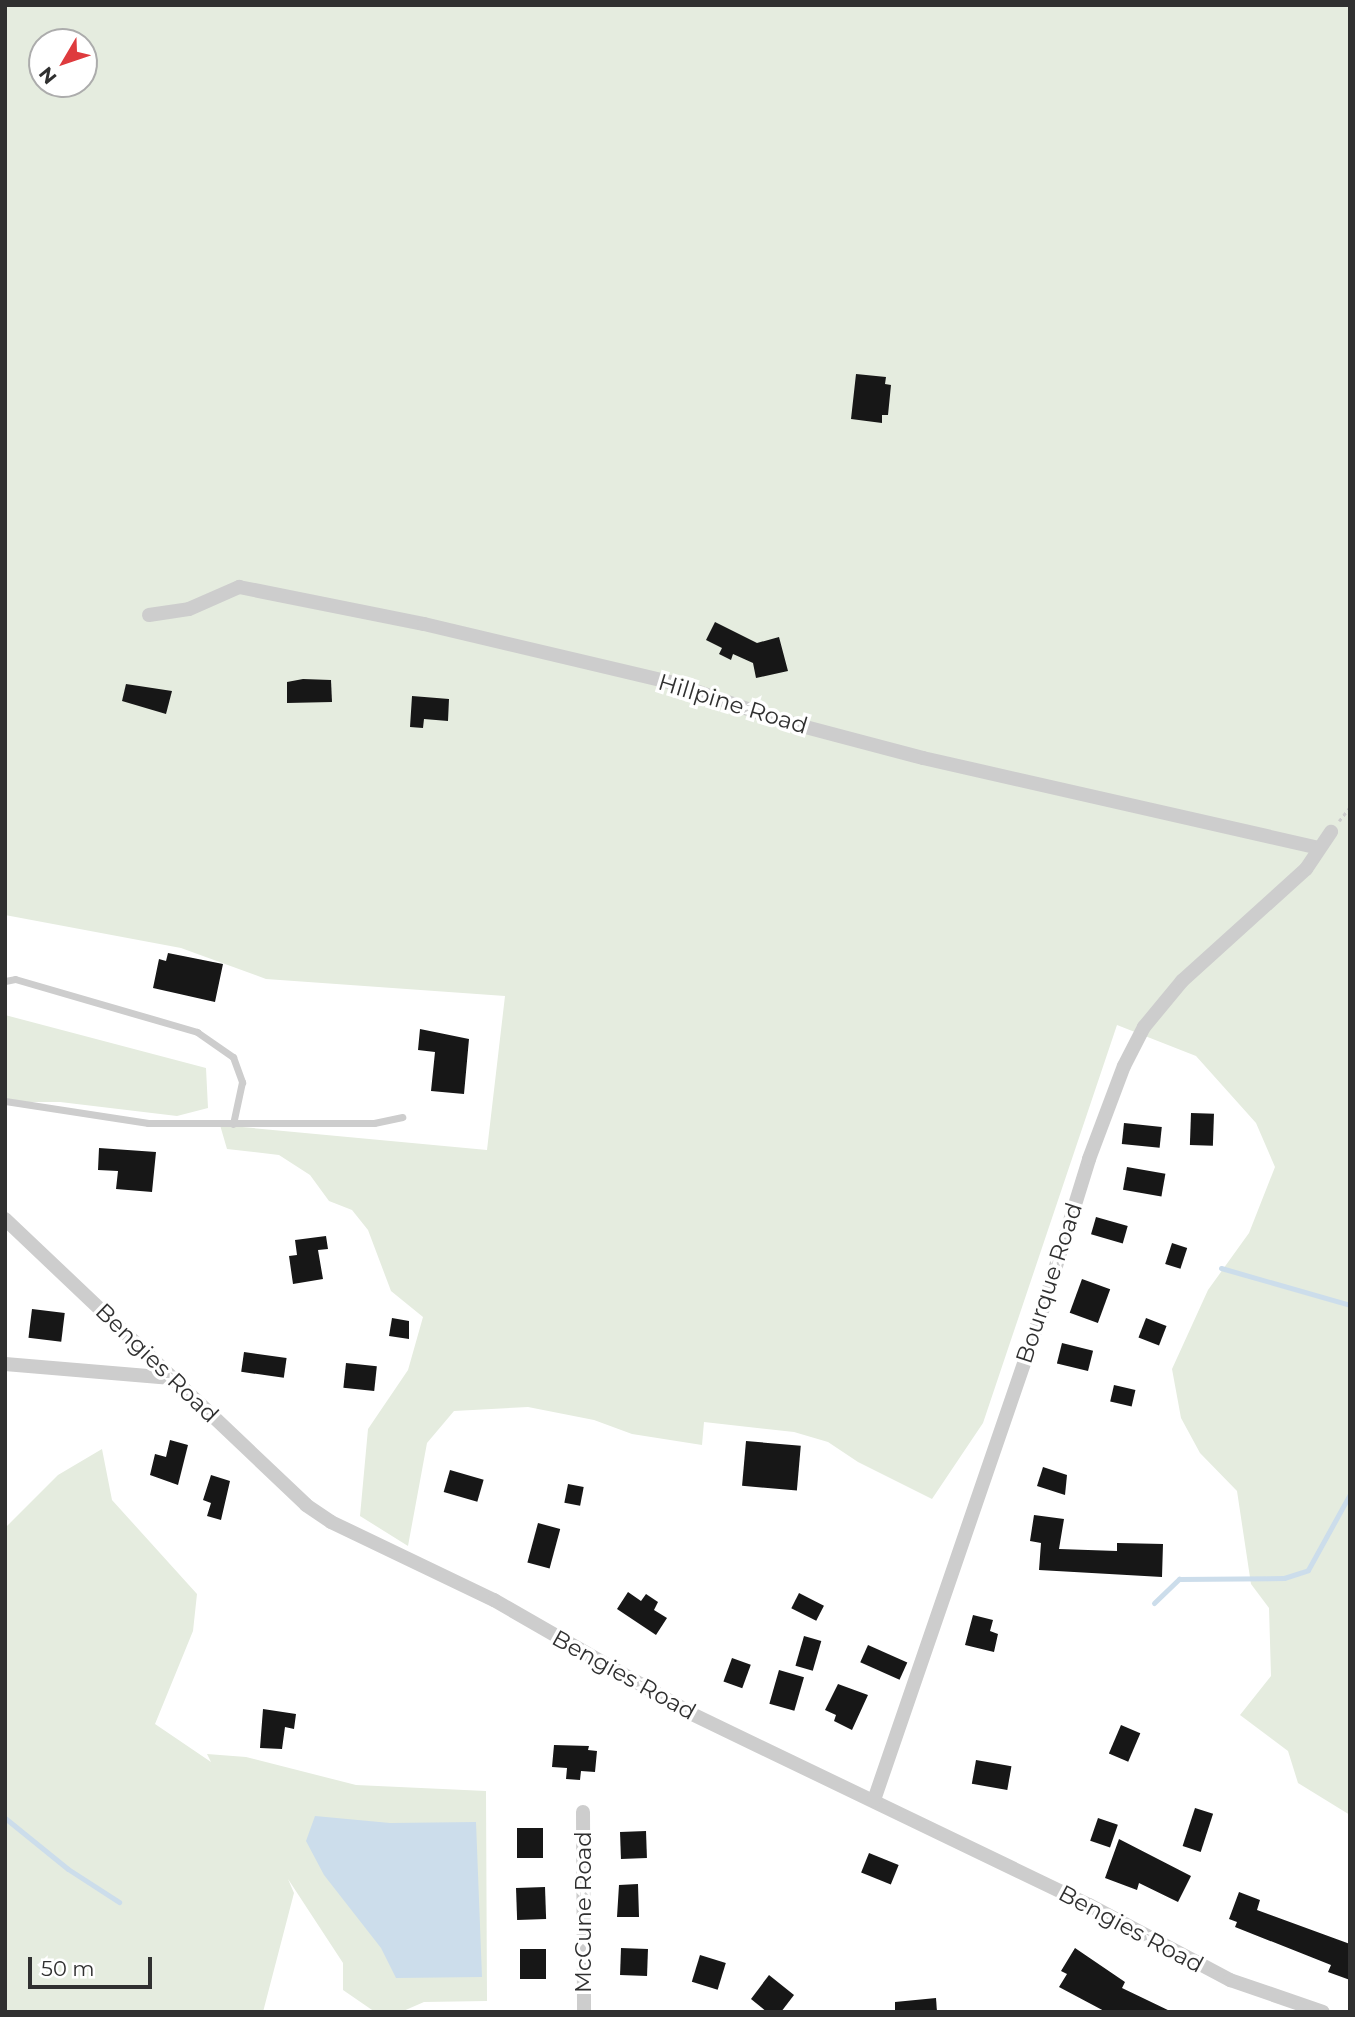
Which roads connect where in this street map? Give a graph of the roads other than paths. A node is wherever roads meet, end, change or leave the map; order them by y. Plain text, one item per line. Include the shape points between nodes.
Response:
1 (149, 615) dead end
2 (1331, 832) dead end
3 (1318, 848) junction
4 (5, 981) edge
5 (5, 1101) edge
6 (402, 1117) dead end
7 (233, 1124) junction
8 (5, 1219) edge
9 (5, 1364) edge
10 (171, 1378) junction
11 (874, 1800) junction
12 (583, 1812) dead end
13 (584, 2012) edge
14 (1322, 2012) edge

1 - 3 street, Hillpine Road via 189,609 239,587 411,621 673,683 779,720 923,758
2 - 3 street, Bourque Road
3 - 11 street, Bourque Road via 1306,869 1182,981 1144,1027 1124,1066
4 - 7 lane via 15,979 197,1032 233,1057 242,1082
5 - 7 lane via 148,1123
6 - 7 lane via 374,1124
8 - 10 street, Bengies Road
9 - 10 street
10 - 11 street, Bengies Road via 306,1505 331,1522 494,1600 692,1714
11 - 14 street, Bengies Road via 1230,1980
12 - 13 street, McCune Road

